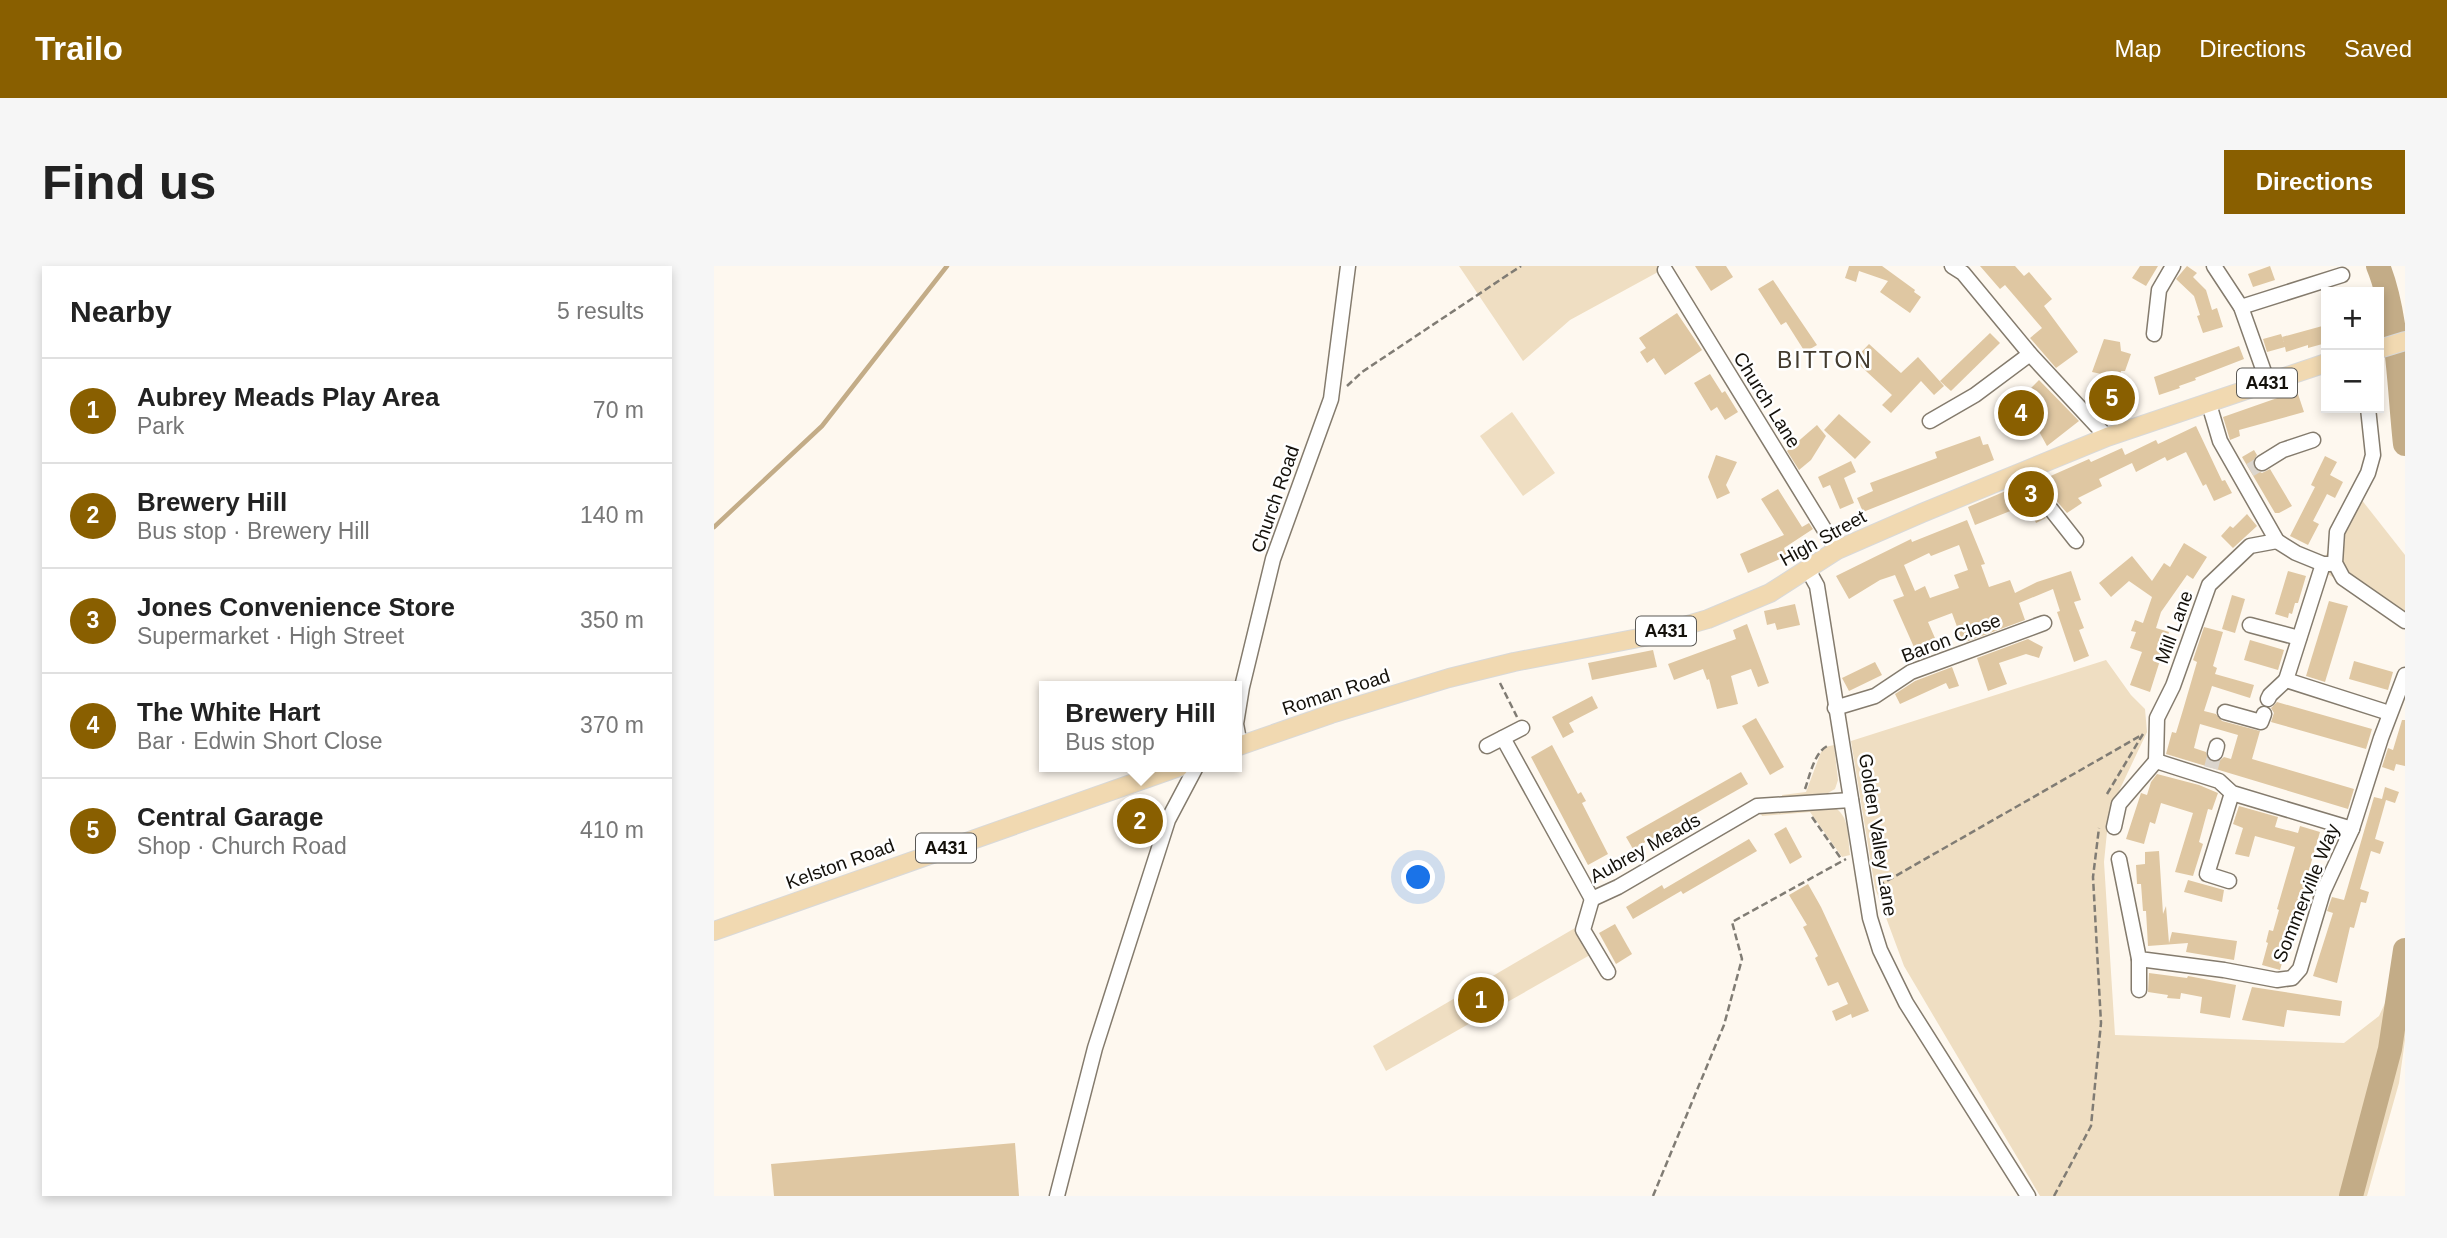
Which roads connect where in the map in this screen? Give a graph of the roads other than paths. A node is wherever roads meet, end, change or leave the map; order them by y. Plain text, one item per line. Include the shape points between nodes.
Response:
1 (1349, 266) edge
2 (1952, 266) edge
3 (2173, 266) edge
4 (2214, 266) edge
5 (1665, 270) dead end
6 (2342, 275) dead end
7 (2241, 307) junction
8 (2154, 334) dead end
9 (2405, 341) edge
10 (2384, 347) edge
11 (2030, 354) junction
12 (2321, 365) edge
13 (2268, 383) junction
14 (2209, 404) junction
15 (2369, 413) edge
16 (1930, 421) dead end
17 (2108, 437) junction
18 (2313, 440) dead end
19 (2032, 469) junction
20 (2251, 470) junction
21 (2077, 541) dead end
22 (2277, 541) junction
23 (1837, 551) junction
24 (2329, 564) junction
25 (1807, 568) junction
26 (2405, 621) edge
27 (2044, 623) dead end
28 (2250, 625) dead end
29 (2299, 638) junction
30 (2405, 676) edge
31 (1449, 678) joint
32 (2286, 680) junction
33 (1242, 687) edge
34 (1835, 708) junction
35 (2383, 710) dead end
36 (2225, 712) dead end
37 (1522, 727) road end
38 (1503, 738) junction
39 (1242, 745) edge
40 (1487, 746) dead end
41 (2156, 761) junction
42 (1165, 772) edge
43 (1193, 772) edge
44 (2232, 793) junction
45 (1851, 800) junction
46 (2114, 827) dead end
47 (2352, 829) junction
48 (2119, 859) dead end
49 (2229, 881) dead end
50 (1592, 899) junction
51 (714, 932) edge
52 (2139, 959) junction
53 (1608, 972) dead end
54 (2139, 990) dead end
55 (1057, 1196) edge
56 (2028, 1196) edge

1 - 33 street, Church Road via 1331,399 1273,559
2 - 11 street via 1963,273
3 - 8 street via 2159,290
4 - 7 street
5 - 23 street, Church Lane
6 - 7 street
7 - 13 street
9 - 10 main road
11 - 16 street
11 - 17 street
12 - 13 main road, A431
13 - 14 main road, A431
14 - 17 main road, High Street / A431
14 - 20 street via 2220,442
15 - 24 street via 2373,455 2368,474 2337,531
17 - 19 main road, High Street / A431
18 - 20 street via 2283,450
19 - 21 street via 2046,503
19 - 23 main road, High Street / A431
20 - 22 street
22 - 24 street
22 - 41 street, Mill Lane via 2250,546 2209,585 2157,718
23 - 25 main road, High Street / A431
24 - 26 street
24 - 29 street
25 - 31 main road, High Street / A431 via 1770,593 1708,619
25 - 34 street, Golden Valley Lane via 1817,586
27 - 34 street, Baron Close via 1911,672 1875,696
28 - 29 street
29 - 32 street
30 - 47 street, Sommerville Way
31 - 39 main road, Roman Road / A431
32 - 35 street
32 - 36 street via 2270,695 2261,722
34 - 45 street, Golden Valley Lane
37 - 38 street
38 - 40 street
38 - 50 street, Aubrey Meads
41 - 44 street via 2209,773
41 - 46 street via 2119,804
42 - 51 main road, Kelston Road / A431
43 - 55 street via 1168,820 1095,1048
44 - 47 street
44 - 49 street via 2207,874
45 - 50 street, Aubrey Meads via 1757,806
45 - 56 street, Golden Valley Lane via 1870,918 1880,950 1906,1003
47 - 52 street, Sommerville Way via 2323,892 2300,969 2292,978 2277,980
48 - 52 street
50 - 53 street via 1583,930
52 - 54 street

